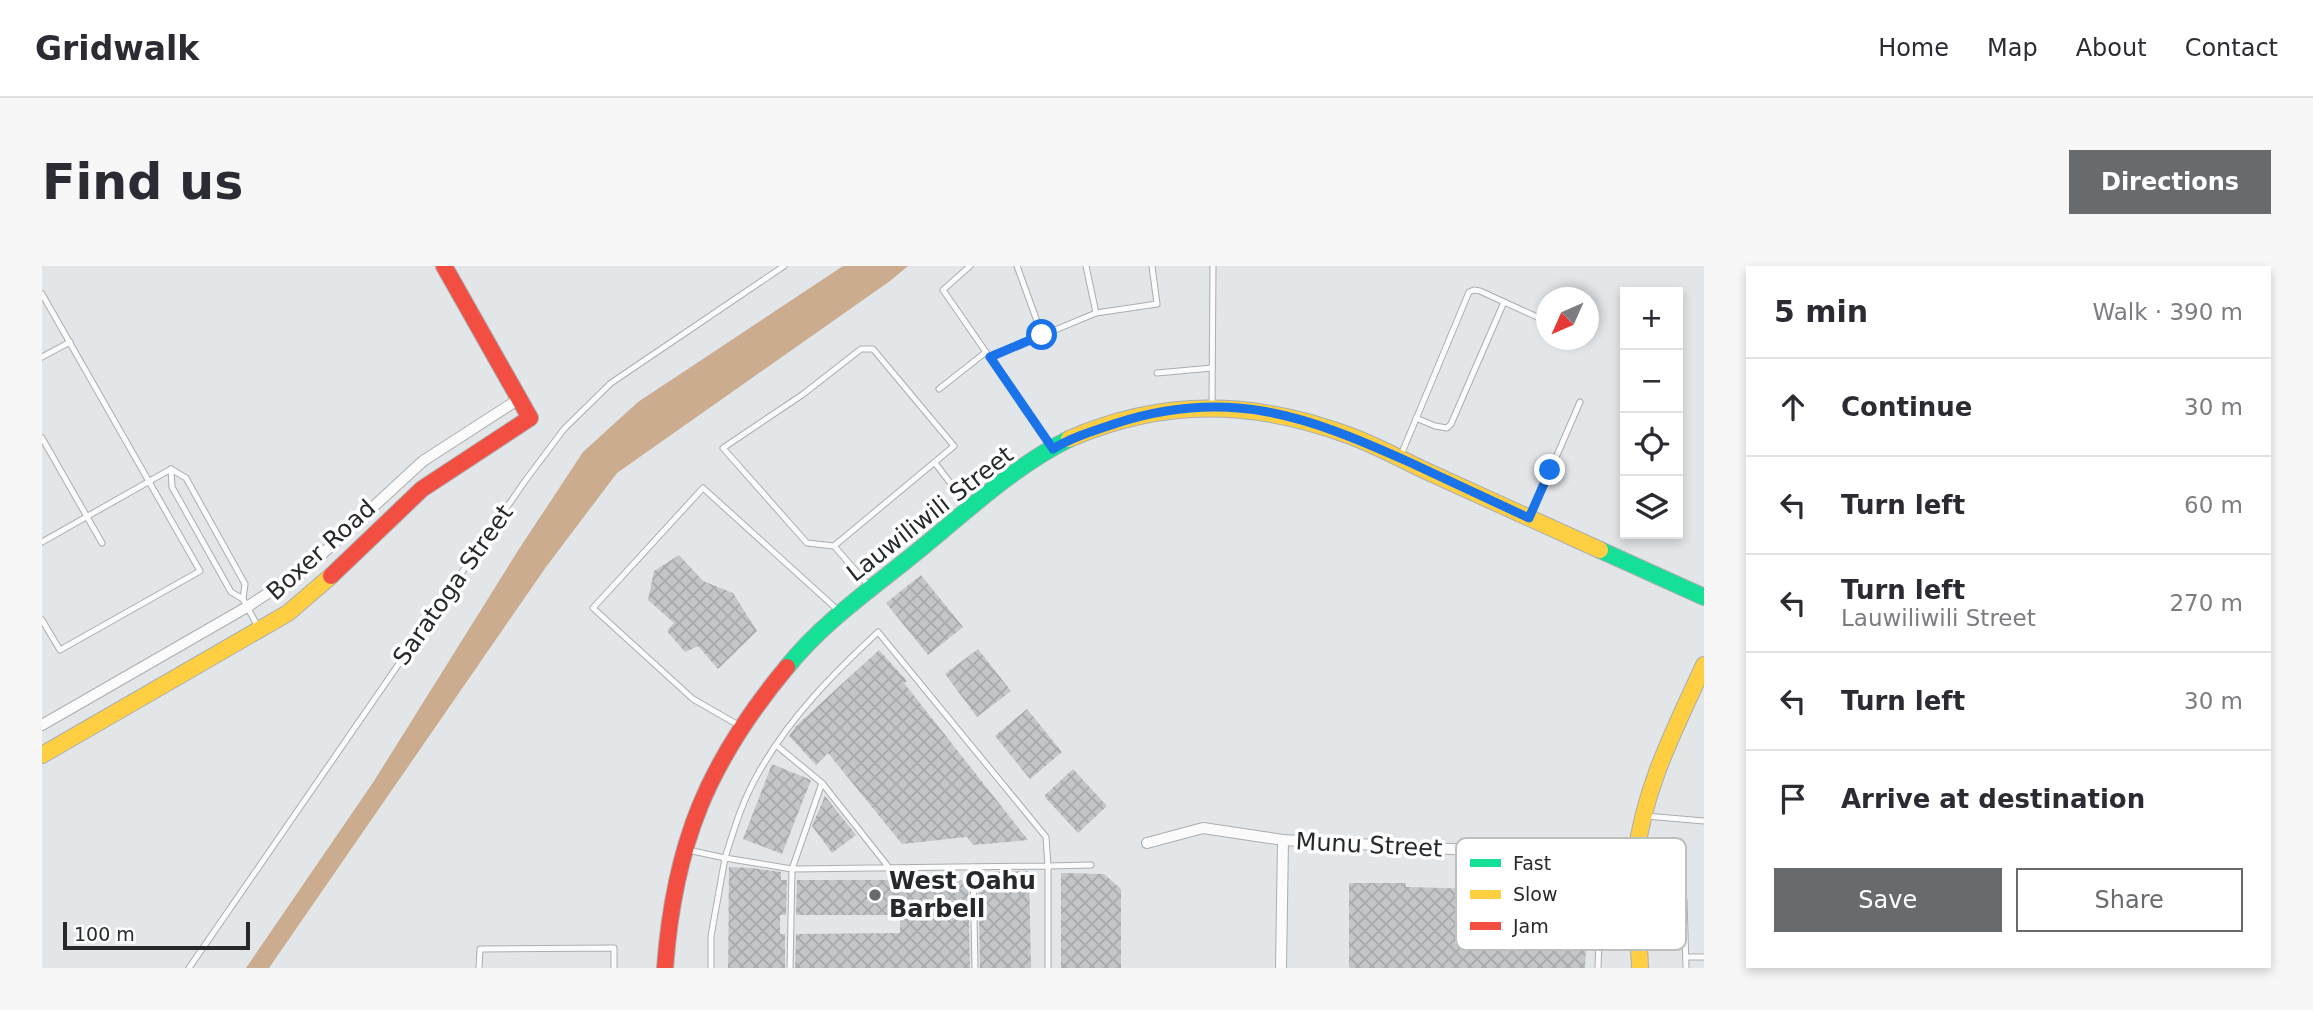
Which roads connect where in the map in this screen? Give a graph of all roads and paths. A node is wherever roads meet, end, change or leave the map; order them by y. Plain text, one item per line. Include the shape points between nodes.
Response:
1 (444, 266) edge
2 (784, 266) edge
3 (970, 266) edge
4 (1017, 266) edge
5 (1086, 266) edge
6 (1152, 266) edge
7 (1213, 266) edge
8 (42, 294) edge
9 (1504, 302) junction
10 (1096, 313) junction
11 (1536, 316) edge
12 (1042, 335) junction
13 (70, 342) junction
14 (988, 354) junction
15 (42, 357) edge
16 (1212, 368) junction
17 (1157, 373) dead end
18 (939, 389) dead end
19 (519, 400) junction
20 (1580, 402) dead end
21 (1212, 406) junction
22 (1416, 418) junction
23 (42, 438) edge
24 (1053, 449) junction
25 (1400, 458) junction
26 (934, 464) junction
27 (171, 469) junction
28 (150, 482) junction
29 (970, 509) junction
30 (86, 517) junction
31 (1529, 518) junction
32 (42, 542) edge
33 (102, 542) dead end
34 (834, 547) junction
35 (872, 589) junction
36 (1704, 597) edge
37 (245, 603) junction
38 (842, 614) junction
39 (42, 620) edge
40 (260, 629) junction
41 (1704, 665) edge
42 (42, 725) edge
43 (740, 726) junction
44 (776, 745) junction
45 (42, 755) edge
46 (822, 783) junction
47 (1643, 816) junction
48 (1704, 821) edge
49 (1639, 838) edge
50 (1283, 840) junction
51 (1147, 843) dead end
52 (685, 849) junction
53 (1456, 849) edge
54 (725, 858) junction
55 (1091, 865) dead end
56 (1048, 866) junction
57 (973, 867) junction
58 (792, 869) junction
59 (890, 869) junction
60 (1599, 950) edge
61 (1639, 950) edge
62 (1686, 950) edge
63 (1686, 957) junction
64 (1704, 957) edge
65 (189, 968) edge
66 (479, 968) edge
67 (614, 968) edge
68 (665, 968) edge
69 (711, 968) edge
70 (790, 968) edge
71 (975, 968) edge
72 (1048, 968) edge
73 (1281, 968) edge
74 (1598, 968) edge
75 (1640, 968) edge
76 (1686, 968) edge

1 - 19 street, Boxer Road
2 - 65 lane, Saratoga Street via 611,383 564,429
3 - 14 lane via 943,290
4 - 12 lane
5 - 10 lane
6 - 10 lane via 1157,304
7 - 16 lane
8 - 13 lane
9 - 11 lane
9 - 22 lane via 1451,425 1441,427
9 - 22 lane via 1474,290 1466,295
10 - 12 lane
12 - 14 lane
13 - 15 lane
13 - 28 lane
14 - 18 lane
14 - 24 lane
16 - 17 lane
16 - 21 lane
19 - 37 street, Boxer Road via 424,461 309,566
19 - 40 street, Boxer Road via 530,418 422,489 347,563 288,613
20 - 31 lane
21 - 24 street, Lauwiliwili Street via 1132,418
21 - 25 street, Lauwiliwili Street via 1301,418
22 - 25 lane
23 - 30 lane
24 - 29 street, Lauwiliwili Street
25 - 31 street, Lauwiliwili Street
26 - 29 lane
26 - 34 lane
26 - 34 lane via 954,446 873,349 861,349 723,448 807,543
27 - 28 lane
27 - 37 lane via 172,487 230,592
27 - 37 lane via 186,478 239,572 245,584
28 - 30 lane
28 - 39 lane via 200,571 60,650
29 - 35 street, Lauwiliwili Street
30 - 32 lane
30 - 33 lane
31 - 36 street, Lauwiliwili Street
34 - 35 lane
35 - 38 street, Lauwiliwili Street
37 - 40 lane
37 - 42 street, Boxer Road
38 - 43 street, Lauwiliwili Street via 782,673
38 - 43 lane via 703,488 593,608 693,699
40 - 45 street, Boxer Road
41 - 47 street via 1662,757
43 - 52 street, Lauwiliwili Street via 714,771
44 - 46 lane
44 - 54 lane via 741,808
44 - 56 lane via 828,679 878,632 1046,837
46 - 58 lane
46 - 59 lane
47 - 48 lane
47 - 49 street
50 - 51 street, Munu Street via 1203,828
50 - 53 street, Munu Street
50 - 73 street
52 - 54 lane
52 - 68 street, Lauwiliwili Street via 668,925
54 - 58 lane
54 - 69 lane via 711,936
55 - 56 lane
56 - 57 lane
56 - 72 lane
57 - 59 lane
57 - 71 lane
58 - 59 lane
58 - 70 lane
60 - 74 lane
61 - 75 street
62 - 63 lane
63 - 64 lane
63 - 76 lane
66 - 67 lane via 480,949 614,948

